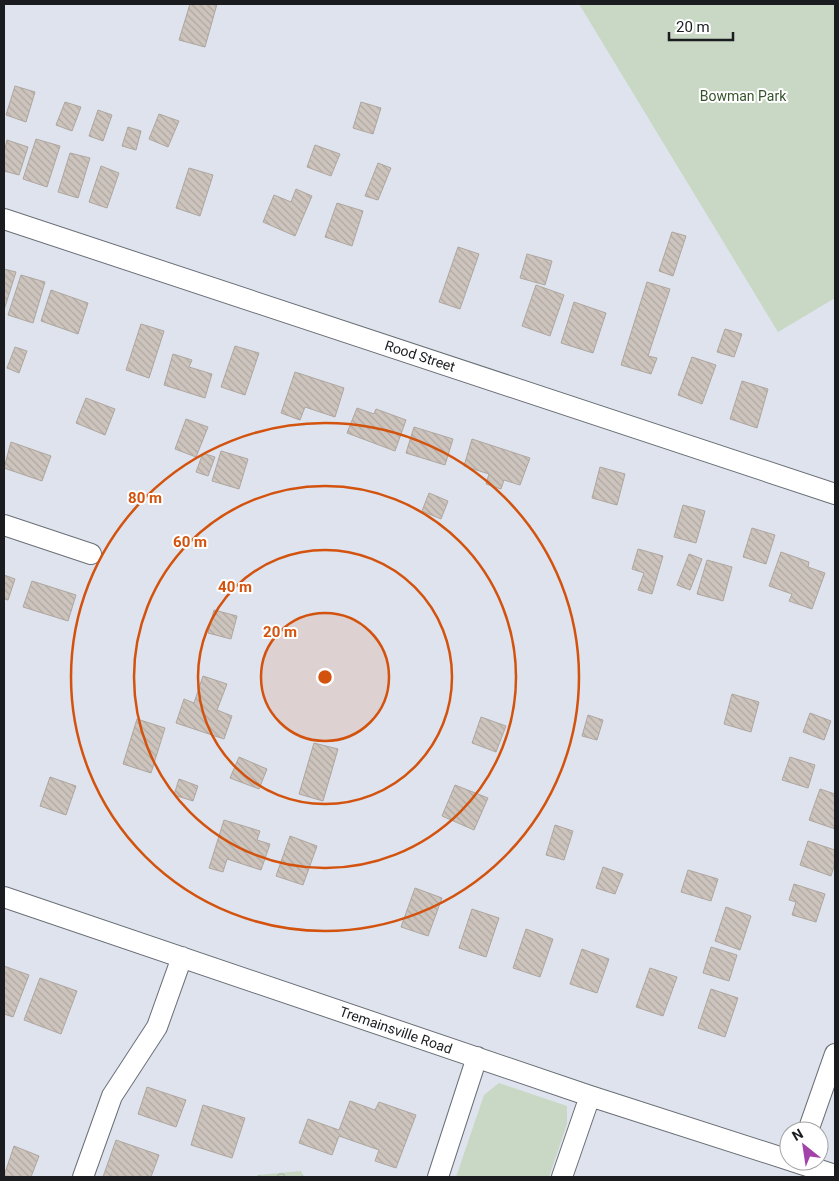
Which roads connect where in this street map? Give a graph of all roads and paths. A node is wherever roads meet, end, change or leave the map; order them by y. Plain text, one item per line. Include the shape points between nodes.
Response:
1 (4, 218) edge
2 (835, 494) edge
3 (4, 525) edge
4 (91, 554) dead end
5 (4, 897) edge
6 (182, 957) junction
7 (835, 1054) edge
8 (477, 1057) junction
9 (590, 1096) junction
10 (812, 1121) edge
11 (779, 1156) edge
12 (83, 1177) edge
13 (438, 1177) edge
14 (562, 1177) edge

1 - 2 street, Rood Street
3 - 4 street
5 - 6 street, Tremainsville Road
6 - 8 street, Tremainsville Road
6 - 12 street via 157,1027 112,1096
7 - 10 street
8 - 9 street, Tremainsville Road
8 - 13 street
9 - 11 street, Tremainsville Road
9 - 14 street

